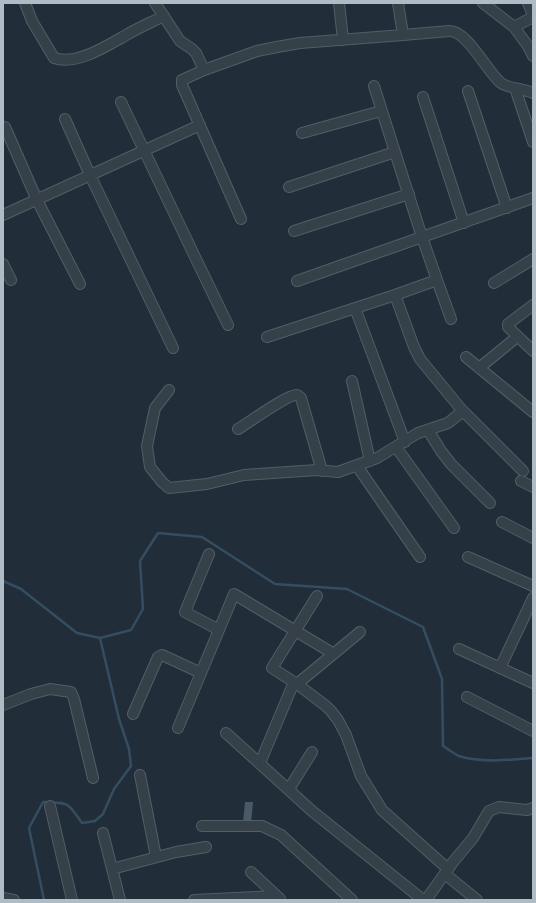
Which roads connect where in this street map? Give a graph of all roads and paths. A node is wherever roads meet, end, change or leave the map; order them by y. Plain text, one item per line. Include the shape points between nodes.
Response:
1 (25, 3) edge
2 (155, 3) edge
3 (339, 3) edge
4 (398, 3) edge
5 (483, 3) edge
6 (528, 3) edge
7 (164, 16) junction
8 (533, 16) edge
9 (514, 28) junction
10 (403, 35) junction
11 (343, 40) junction
12 (533, 56) edge
13 (204, 70) junction
14 (374, 86) dead end
15 (515, 88) junction
16 (468, 91) dead end
17 (533, 93) edge
18 (423, 97) dead end
19 (121, 102) dead end
20 (381, 111) junction
21 (65, 119) dead end
22 (200, 125) junction
23 (5, 127) dead end
24 (302, 133) dead end
25 (533, 142) edge
26 (144, 151) junction
27 (394, 152) junction
28 (90, 176) junction
29 (289, 187) dead end
30 (409, 194) junction
31 (533, 198) edge
32 (37, 200) junction
33 (507, 208) junction
34 (3, 216) edge
35 (241, 219) dead end
36 (464, 223) junction
37 (294, 231) dead end
38 (422, 237) junction
39 (533, 259) edge
40 (3, 264) edge
41 (11, 280) dead end
42 (437, 280) junction
43 (296, 281) dead end
44 (494, 283) dead end
45 (80, 284) dead end
46 (395, 295) junction
47 (533, 305) edge
48 (355, 308) junction
49 (451, 319) dead end
50 (228, 325) dead end
51 (267, 337) dead end
52 (517, 337) junction
53 (173, 348) dead end
54 (533, 351) edge
55 (466, 357) dead end
56 (479, 368) junction
57 (352, 381) dead end
58 (169, 390) dead end
59 (463, 411) junction
60 (533, 412) edge
61 (238, 429) dead end
62 (428, 430) junction
63 (400, 444) junction
64 (370, 461) junction
65 (357, 466) junction
66 (322, 471) junction
67 (524, 471) dead end
68 (521, 481) dead end
69 (533, 487) edge
70 (490, 503) dead end
71 (502, 522) dead end
72 (454, 528) dead end
73 (533, 538) edge
74 (209, 554) dead end
75 (420, 556) dead end
76 (468, 557) dead end
77 (533, 586) edge
78 (317, 596) dead end
79 (533, 598) edge
80 (218, 630) junction
81 (295, 631) junction
82 (360, 632) dead end
83 (459, 649) dead end
84 (334, 654) junction
85 (500, 668) junction
86 (201, 673) junction
87 (296, 683) junction
88 (533, 683) edge
89 (467, 697) dead end
90 (3, 705) edge
91 (133, 714) dead end
92 (178, 728) dead end
93 (533, 731) edge
94 (226, 733) dead end
95 (312, 752) dead end
96 (260, 763) junction
97 (140, 775) dead end
98 (92, 778) dead end
99 (289, 789) junction
100 (50, 806) dead end
101 (533, 808) edge
102 (202, 826) dead end
103 (103, 833) dead end
104 (206, 847) dead end
105 (156, 857) junction
106 (112, 869) junction
107 (446, 871) junction
108 (251, 872) dead end
109 (3, 898) edge
110 (273, 898) edge
111 (14, 900) edge
112 (72, 900) edge
113 (120, 900) edge
114 (194, 900) edge
115 (211, 900) edge
116 (352, 900) edge
117 (423, 900) edge
118 (426, 900) edge
119 (477, 900) edge

1 - 7 street via 32,21 54,58 59,60 90,54
2 - 7 street
3 - 11 street
4 - 10 street
5 - 9 street
6 - 8 street
7 - 13 street via 180,41 196,53
8 - 9 street
9 - 12 street
10 - 11 street
10 - 15 street via 457,32 479,54 501,84
11 - 13 street via 300,43 257,51
13 - 22 street via 182,80
14 - 20 street
15 - 17 street
15 - 25 street
16 - 33 street
18 - 36 street
19 - 26 street
20 - 24 street
20 - 27 street
21 - 28 street
22 - 26 street
22 - 35 street
23 - 32 street
26 - 28 street
26 - 50 street
27 - 29 street
27 - 30 street
28 - 32 street
28 - 53 street
30 - 37 street
30 - 38 street
31 - 33 street
32 - 34 street
32 - 45 street
33 - 36 street
36 - 38 street
38 - 42 street
38 - 43 street
39 - 44 street
40 - 41 street
42 - 46 street
42 - 49 street
46 - 48 street
46 - 59 street via 420,359
47 - 52 street via 508,324 510,331
48 - 51 street
48 - 63 street
52 - 54 street
52 - 56 street
55 - 56 street
56 - 60 street
57 - 64 street
58 - 66 street via 156,408 147,446 150,467 169,488 207,484 244,475
59 - 62 street via 448,423
59 - 67 street
61 - 66 street via 285,399 298,395
62 - 63 street
62 - 70 street via 451,464
63 - 64 street
63 - 72 street
64 - 65 street
65 - 66 street via 338,472
65 - 75 street
68 - 69 street
71 - 73 street
74 - 80 street via 185,612
76 - 77 street
78 - 81 street
79 - 85 street
80 - 81 street via 234,594
80 - 86 street
81 - 84 street
81 - 87 street via 272,668
82 - 84 street
83 - 85 street
84 - 87 street
85 - 88 street
86 - 91 street via 162,655 158,657
86 - 92 street
87 - 96 street
87 - 107 street via 326,706 338,720 361,776 382,810
89 - 93 street
90 - 98 street via 50,689 71,692
94 - 96 street
95 - 99 street
96 - 99 street
97 - 105 street
99 - 117 street
100 - 112 street
101 - 107 street via 527,810 499,807 489,812 473,838
102 - 116 street via 256,826 281,835
103 - 106 street
104 - 105 street
105 - 106 street
106 - 113 street
107 - 118 street
107 - 119 street
108 - 110 street
109 - 111 street
110 - 115 street
114 - 115 street

